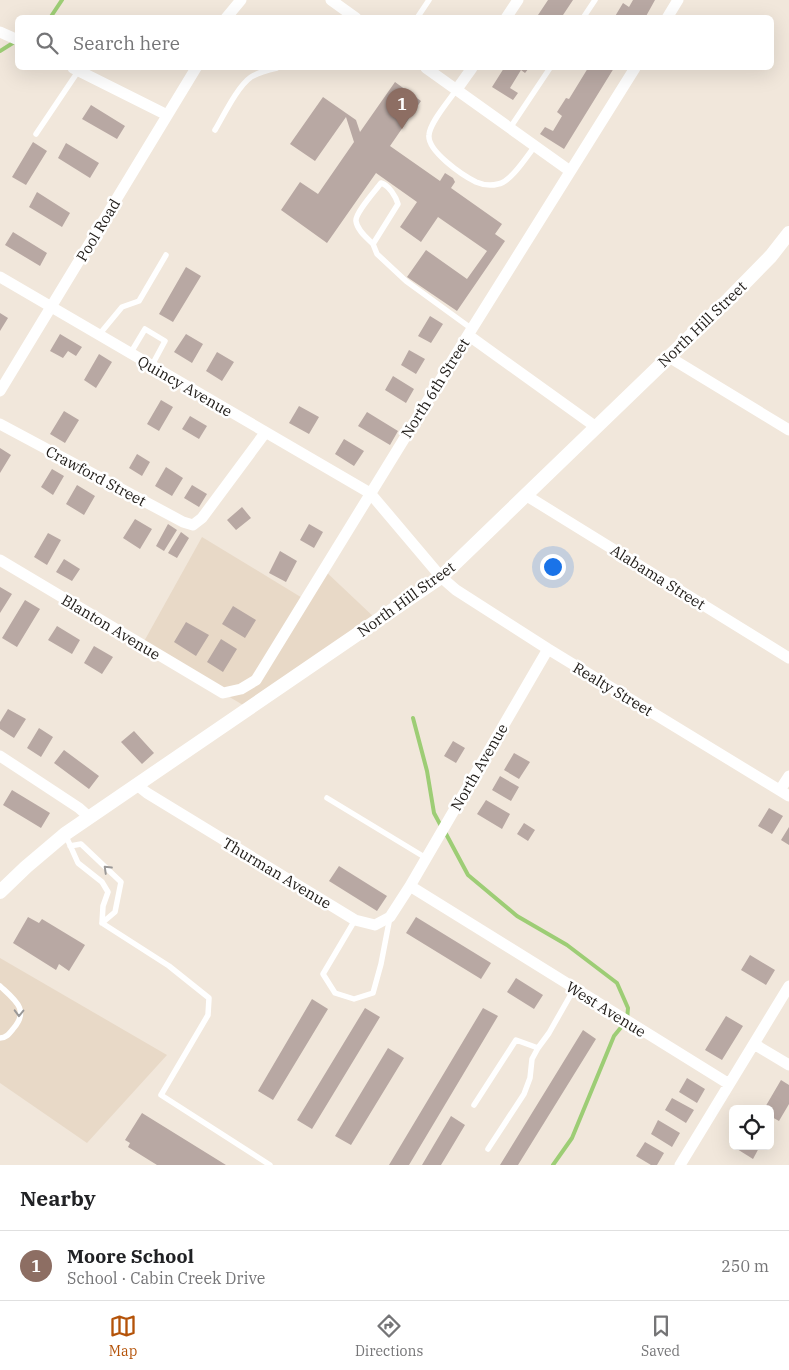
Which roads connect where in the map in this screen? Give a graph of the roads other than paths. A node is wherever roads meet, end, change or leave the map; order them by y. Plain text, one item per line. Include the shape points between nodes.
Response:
1 (241, 0) edge
2 (331, 0) edge
3 (429, 0) edge
4 (518, 0) edge
5 (595, 0) edge
6 (678, 0) edge
7 (228, 15) edge
8 (350, 15) edge
9 (419, 15) edge
10 (508, 15) edge
11 (585, 15) edge
12 (669, 15) edge
13 (0, 32) edge
14 (15, 39) edge
15 (75, 70) edge
16 (78, 70) edge
17 (195, 70) edge
18 (270, 70) edge
19 (429, 70) edge
20 (471, 70) edge
21 (549, 70) edge
22 (634, 70) edge
23 (457, 89) junction
24 (167, 115) junction
25 (510, 128) junction
26 (215, 130) dead end
27 (36, 134) dead end
28 (535, 146) junction
29 (570, 171) junction
30 (789, 232) edge
31 (373, 244) junction
32 (166, 255) dead end
33 (0, 277) edge
34 (51, 308) junction
35 (470, 332) junction
36 (98, 336) junction
37 (130, 354) junction
38 (669, 357) junction
39 (151, 367) junction
40 (0, 391) edge
41 (0, 424) edge
42 (596, 427) junction
43 (789, 430) edge
44 (265, 433) junction
45 (370, 493) junction
46 (527, 496) junction
47 (0, 560) edge
48 (442, 577) junction
49 (548, 649) junction
50 (789, 658) edge
51 (223, 693) joint
52 (0, 756) edge
53 (789, 776) edge
54 (137, 785) junction
55 (784, 793) edge
56 (327, 798) dead end
57 (89, 817) junction
58 (68, 840) junction
59 (426, 858) junction
60 (410, 886) junction
61 (0, 892) edge
62 (390, 917) junction
63 (355, 920) junction
64 (102, 922) junction
65 (0, 986) edge
66 (789, 986) edge
67 (574, 989) junction
68 (0, 1038) edge
69 (754, 1044) junction
70 (538, 1048) junction
71 (789, 1066) edge
72 (729, 1084) junction
73 (474, 1104) dead end
74 (488, 1149) dead end
75 (270, 1165) edge
76 (680, 1165) edge

1 - 7 street
2 - 8 street
3 - 9 lane
4 - 10 street
5 - 11 lane
6 - 12 street
13 - 14 street
15 - 27 lane
16 - 24 street
17 - 24 street, Pool Road
18 - 26 lane via 250,78
19 - 23 street
20 - 23 street
21 - 25 lane
22 - 29 street, North 6th Street
23 - 25 street
23 - 28 lane via 430,129 428,138 436,154 476,182 500,184
24 - 34 street, Pool Road
25 - 28 street
28 - 29 street
29 - 35 street, North 6th Street
30 - 38 street, North Hill Street via 771,256
31 - 31 lane via 398,204 381,183 356,221 361,232
31 - 35 lane via 377,254 406,282
32 - 36 lane via 139,301 122,308
33 - 34 street, Quincy Avenue
34 - 36 street, Quincy Avenue
34 - 40 street, Pool Road
35 - 42 street
35 - 45 street, North 6th Street
36 - 37 street, Quincy Avenue
37 - 39 street, Quincy Avenue
37 - 39 lane via 145,330 165,341
38 - 42 street, North Hill Street
38 - 43 street
39 - 44 street, Quincy Avenue
41 - 44 street, Crawford Street via 193,525 202,518
42 - 46 street, North Hill Street
44 - 45 street, Quincy Avenue
45 - 48 street, Quincy Avenue
45 - 51 street, North 6th Street via 256,680 241,689
46 - 48 street, North Hill Street
46 - 50 street, Alabama Street
47 - 51 street, Blanton Avenue
48 - 49 street, Realty Street via 456,590
48 - 54 street, North Hill Street
49 - 55 street, Realty Street
49 - 59 street, North Avenue
52 - 57 street
53 - 55 street
54 - 57 street, North Hill Street
54 - 63 street, Thurman Avenue
56 - 59 lane
57 - 58 street, North Hill Street
58 - 61 street, North Hill Street via 26,867
58 - 64 lane via 78,863 102,882 108,892
64 -> 58 lane via 115,912 121,882 81,844
59 - 60 street, North Avenue
60 - 62 street
60 - 67 street, West Avenue
62 - 63 street, Thurman Avenue via 375,924
62 - 63 lane via 373,993 354,999 336,993 323,974
64 - 75 lane via 169,966 209,998 208,1015 161,1095
65 -> 68 lane via 18,1002 21,1012 18,1023
66 - 69 street
67 - 70 lane
67 - 72 street, West Avenue
69 - 71 street
69 - 72 street
70 - 73 lane via 516,1040
70 - 74 lane via 532,1058 524,1094
72 - 76 street

